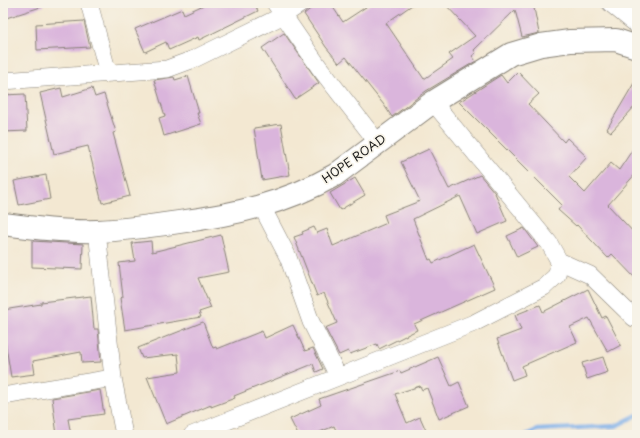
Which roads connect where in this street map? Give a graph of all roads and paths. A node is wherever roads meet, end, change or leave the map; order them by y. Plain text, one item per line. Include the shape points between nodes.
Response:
1 (89, 3) edge
2 (302, 3) edge
3 (610, 3) edge
4 (280, 9) edge
5 (637, 26) edge
6 (616, 40) junction
7 (637, 47) edge
8 (108, 73) junction
9 (3, 81) edge
10 (433, 102) junction
11 (378, 142) junction
12 (262, 207) junction
13 (3, 224) edge
14 (97, 231) junction
15 (559, 261) junction
16 (634, 318) dead end
17 (338, 376) junction
18 (113, 378) junction
19 (3, 396) edge
20 (124, 435) edge
21 (192, 435) edge

1 - 8 street
2 - 4 street
3 - 5 street
4 - 8 street via 194,59 167,69
4 - 11 street via 319,67
5 - 6 street
6 - 7 street, HOPE ROAD
6 - 10 street, HOPE ROAD via 570,41 511,54
8 - 9 street
10 - 11 street, HOPE ROAD
10 - 15 street via 549,243
11 - 12 street, HOPE ROAD via 319,184
12 - 14 street, HOPE ROAD via 217,217
12 - 17 street via 288,256 311,322
13 - 14 street, HOPE ROAD
14 - 18 street
15 - 16 street via 590,275
15 - 17 street via 557,275 544,287 506,307 474,323
17 - 21 street
18 - 19 street
18 - 20 street

